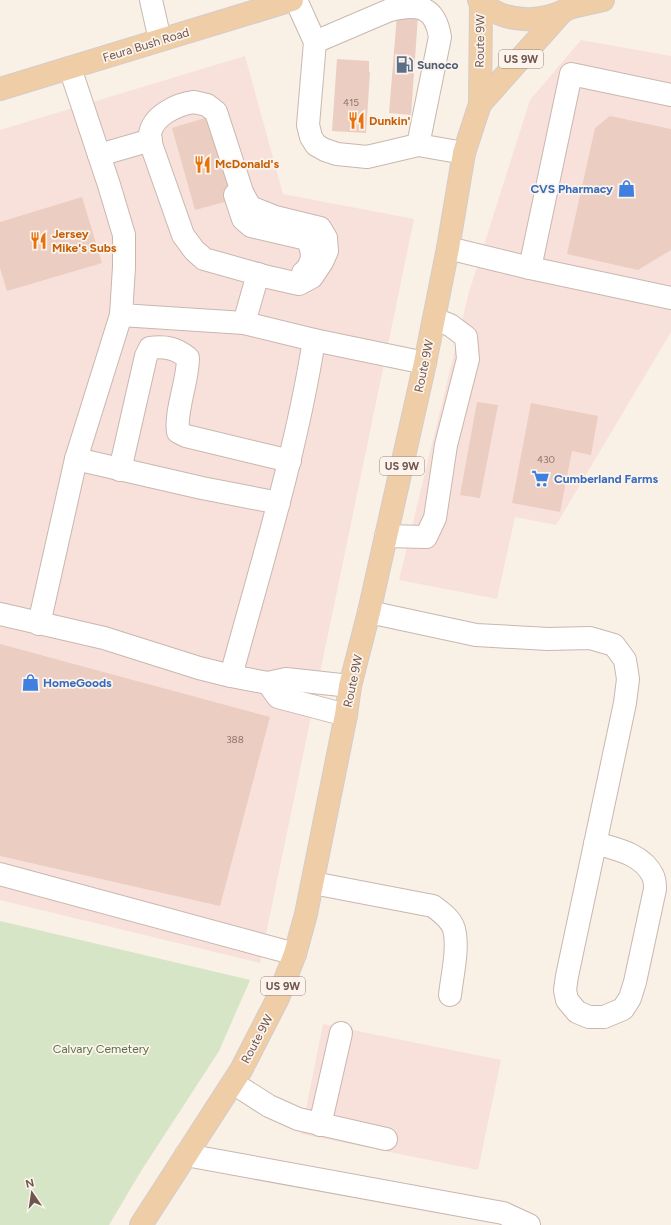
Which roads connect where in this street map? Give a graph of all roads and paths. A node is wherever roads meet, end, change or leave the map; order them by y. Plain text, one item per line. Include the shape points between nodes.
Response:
1 (150, 0) edge
2 (292, 0) edge
3 (296, 0) edge
4 (603, 0) edge
5 (480, 1) edge
6 (571, 7) edge
7 (160, 40) junction
8 (314, 42) junction
9 (70, 68) junction
10 (0, 90) edge
11 (671, 95) edge
12 (480, 104) junction
13 (151, 140) junction
14 (418, 145) junction
15 (464, 153) junction
16 (99, 155) junction
17 (448, 248) junction
18 (530, 268) junction
19 (258, 274) junction
20 (671, 298) edge
21 (121, 315) junction
22 (434, 319) junction
23 (244, 323) junction
24 (314, 340) junction
25 (425, 363) junction
26 (76, 458) junction
27 (290, 461) junction
28 (120, 470) junction
29 (279, 503) junction
30 (386, 536) junction
31 (370, 612) junction
32 (0, 614) edge
33 (39, 624) junction
34 (231, 676) junction
35 (268, 683) junction
36 (350, 686) junction
37 (346, 715) junction
38 (595, 843) junction
39 (0, 874) edge
40 (313, 883) junction
41 (295, 954) junction
42 (450, 995) dead end
43 (341, 1033) dead end
44 (232, 1083) junction
45 (320, 1125) junction
46 (386, 1139) dead end
47 (186, 1155) junction
48 (141, 1225) edge
49 (529, 1225) edge

1 - 7 lane
2 - 7 main road, Feura Bush Road
3 - 8 lane
4 - 6 main road
5 - 6 main road via 500,14 520,19 540,19
5 - 12 main road, Route 9W / US 9W
6 - 12 main road, Route 9W / US 9W
7 - 9 main road, Feura Bush Road
8 - 14 lane via 308,125 316,145 337,154 367,157
8 - 14 lane via 390,10 414,6 426,9 433,16 440,37
9 - 10 main road, Feura Bush Road
9 - 16 lane
11 - 18 lane via 571,74
12 - 15 main road, Route 9W / US 9W
13 - 16 lane
13 - 19 lane via 183,235 194,250 204,259
13 - 19 lane via 150,134 159,118 184,104 194,102 208,105 216,112 242,192 250,207 275,217 320,228 326,238 327,251 312,276 299,284
14 - 15 lane
15 - 17 main road, Route 9W / US 9W
16 - 21 lane via 124,235
17 - 18 lane
17 - 22 main road, Route 9W / US 9W
18 - 20 lane
19 - 23 lane
21 - 23 lane
21 - 26 lane
22 - 25 main road, Route 9W / US 9W
22 - 30 lane via 450,325 466,337 468,359 446,445 434,518 426,537
23 - 24 lane
24 - 25 lane
24 - 27 lane
25 - 30 main road, Route 9W / US 9W
26 - 28 lane
26 - 33 lane
27 - 28 lane via 178,432 177,423 188,371 188,358 180,351 162,346 150,348 146,356
27 - 29 lane
28 - 29 lane
29 - 34 lane
30 - 31 main road, Route 9W / US 9W
31 - 36 main road, Route 9W / US 9W
31 - 38 lane via 476,636 590,638 614,644 625,660 628,679
32 - 33 lane
33 - 34 lane via 104,638
34 - 35 lane
35 - 36 lane via 286,679
35 - 37 lane via 278,697
36 - 37 main road, Route 9W / US 9W
37 - 40 main road, Route 9W / US 9W
38 - 38 lane via 566,976 566,990 568,1000 577,1012 589,1017 604,1017 623,1009 630,998 655,889 654,877 636,857
39 - 41 lane
40 - 41 main road, Route 9W / US 9W
40 - 42 lane via 433,906 446,916 454,928 456,947
41 - 44 main road, Route 9W / US 9W via 278,998
43 - 45 lane
44 - 45 lane via 276,1110
44 - 47 main road, Route 9W / US 9W
45 - 46 lane
47 - 48 main road, Route 9W / US 9W
47 - 49 lane via 503,1213

